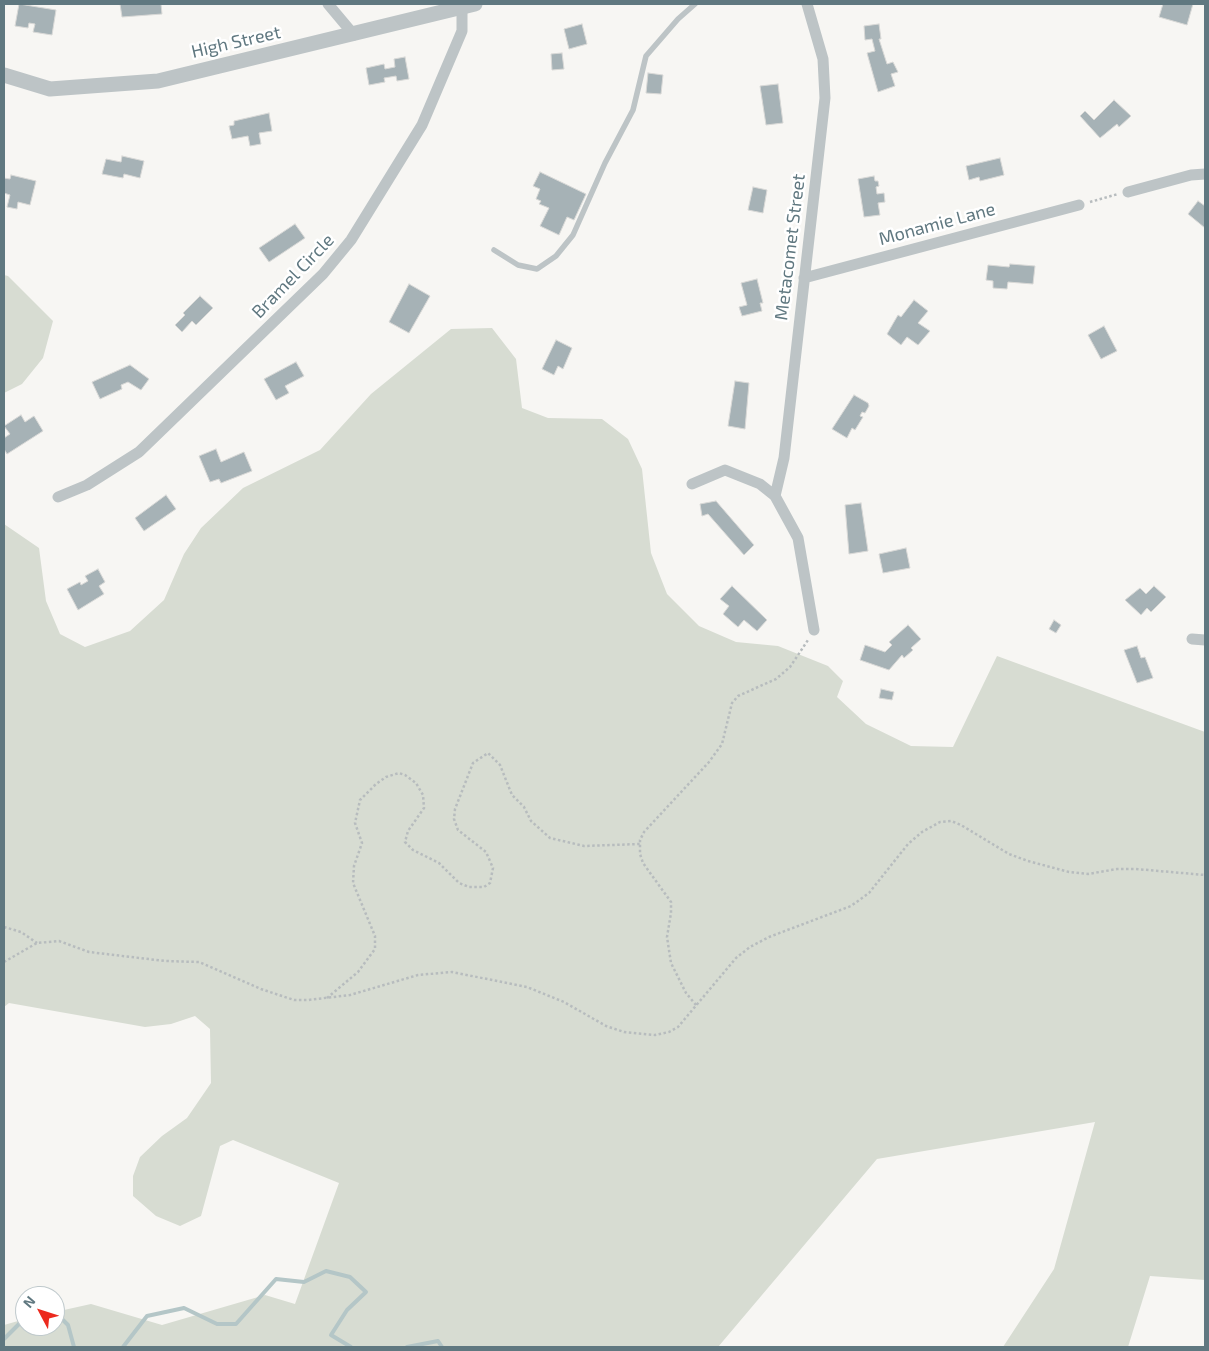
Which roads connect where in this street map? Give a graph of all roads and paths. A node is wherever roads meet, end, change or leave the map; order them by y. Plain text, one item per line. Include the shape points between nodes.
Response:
1 (328, 4) edge
2 (695, 4) edge
3 (807, 4) edge
4 (468, 6) edge
5 (354, 35) junction
6 (4, 75) edge
7 (1205, 174) edge
8 (1128, 192) joint
9 (1079, 205) joint
10 (494, 250) dead end
11 (804, 278) junction
12 (692, 484) dead end
13 (58, 496) dead end
14 (775, 496) junction
15 (814, 630) joint
16 (1192, 639) dead end
17 (1205, 640) edge
18 (640, 844) junction
19 (1205, 875) edge
20 (4, 927) edge
21 (37, 943) junction
22 (4, 962) edge
23 (326, 999) junction
24 (696, 1005) junction

1 - 5 street
2 - 10 lane via 646,56 632,110 573,235 556,256 537,269 518,265
3 - 11 street, Metacomet Street via 823,59 825,98
4 - 5 street, High Street
4 - 13 street, Bramel Circle via 462,31 422,125 351,240 311,288 139,452 87,485
5 - 6 street, High Street via 158,81 50,89
7 - 8 street
8 - 9 path
9 - 11 street, Monamie Lane
11 - 14 street, Metacomet Street via 784,458
12 - 14 street via 725,470 760,484
14 - 15 street via 798,538
15 - 18 path via 790,667 776,679 738,696 732,703 722,744 644,832
16 - 17 street
18 - 23 path via 584,846 550,838 531,821 524,807 512,795 500,765 488,753 473,763 454,820 463,836 486,852 493,868 490,883 484,888 469,888 459,883 439,863 413,850 405,842 408,831 424,808 424,795 405,774 386,778 360,800 355,823 362,843 354,866 354,883 375,936 375,949 358,972
18 - 24 path via 643,863 671,902 667,937 671,963
19 - 24 path via 1136,869 1088,874 1069,872 1009,854 951,821 940,822 908,844 863,897 851,906 750,947 736,958
20 - 21 path via 21,932
21 - 22 path
21 - 23 path via 59,941 89,952 199,962 294,1000
23 - 24 path via 410,976 452,972 526,987 564,1002 600,1023 642,1035 673,1030

